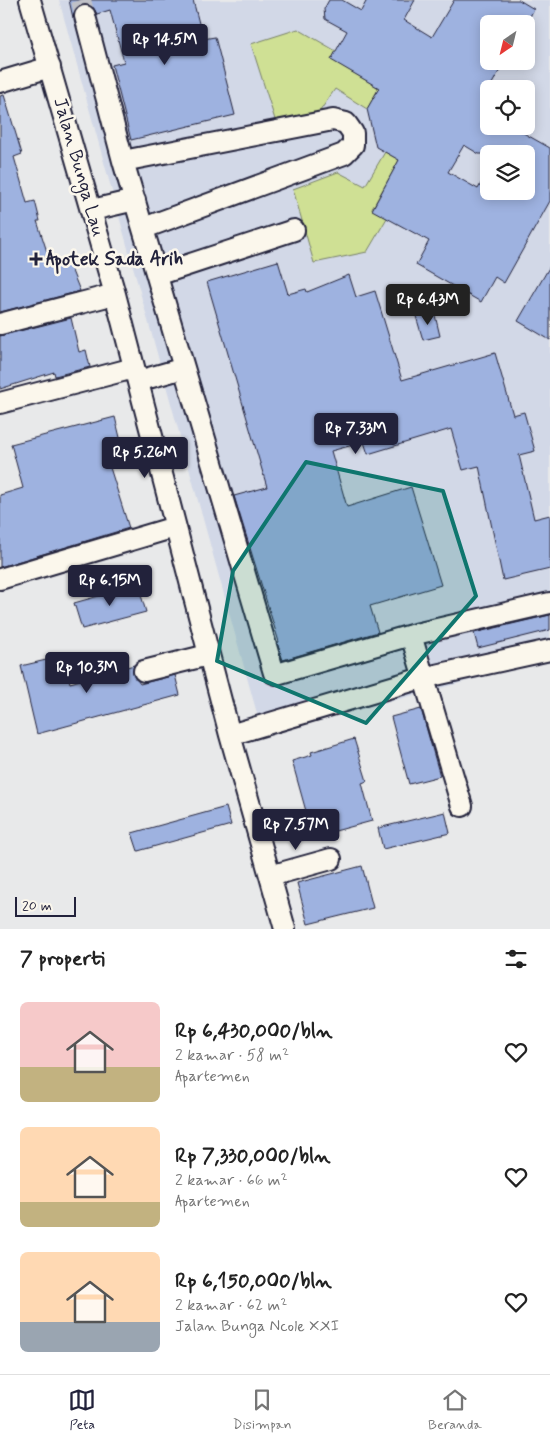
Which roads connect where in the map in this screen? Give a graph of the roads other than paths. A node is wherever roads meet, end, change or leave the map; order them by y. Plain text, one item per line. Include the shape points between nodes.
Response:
1 (30, 0) edge
2 (85, 16) tunnel mouth
3 (50, 67) junction
4 (0, 82) edge
5 (123, 161) junction
6 (135, 200) junction
7 (92, 210) junction
8 (144, 228) junction
9 (294, 230) dead end
10 (157, 275) junction
11 (115, 294) junction
12 (0, 324) edge
13 (184, 368) junction
14 (136, 375) junction
15 (0, 403) edge
16 (175, 527) junction
17 (0, 579) edge
18 (550, 603) edge
19 (411, 636) junction
20 (550, 650) edge
21 (208, 655) junction
22 (144, 671) dead end
23 (422, 678) junction
24 (230, 735) junction
25 (462, 806) dead end
26 (331, 859) dead end
27 (270, 876) junction
28 (285, 929) edge

1 - 3 street, Jalan Bunga Lau
2 - 5 street
3 - 4 street
3 - 7 street, Jalan Bunga Lau
5 - 6 street
5 - 8 street via 333,120 346,123 353,133 353,145 344,154
6 - 7 street
6 - 8 street
7 - 11 street, Jalan Bunga Lau
8 - 10 street
9 - 10 street
10 - 13 street
11 - 12 street
11 - 14 street, Jalan Bunga Lau
13 - 14 street
13 - 19 street via 274,673
14 - 15 street
14 - 16 street, Jalan Bunga Lau
16 - 17 street
16 - 21 street, Jalan Bunga Lau
18 - 19 street
19 - 23 street
20 - 23 street
21 - 22 street
21 - 24 street, Jalan Bunga Lau
23 - 24 street
23 - 25 street
24 - 27 street, Jalan Bunga Lau
26 - 27 street
27 - 28 street, Jalan Bunga Lau

